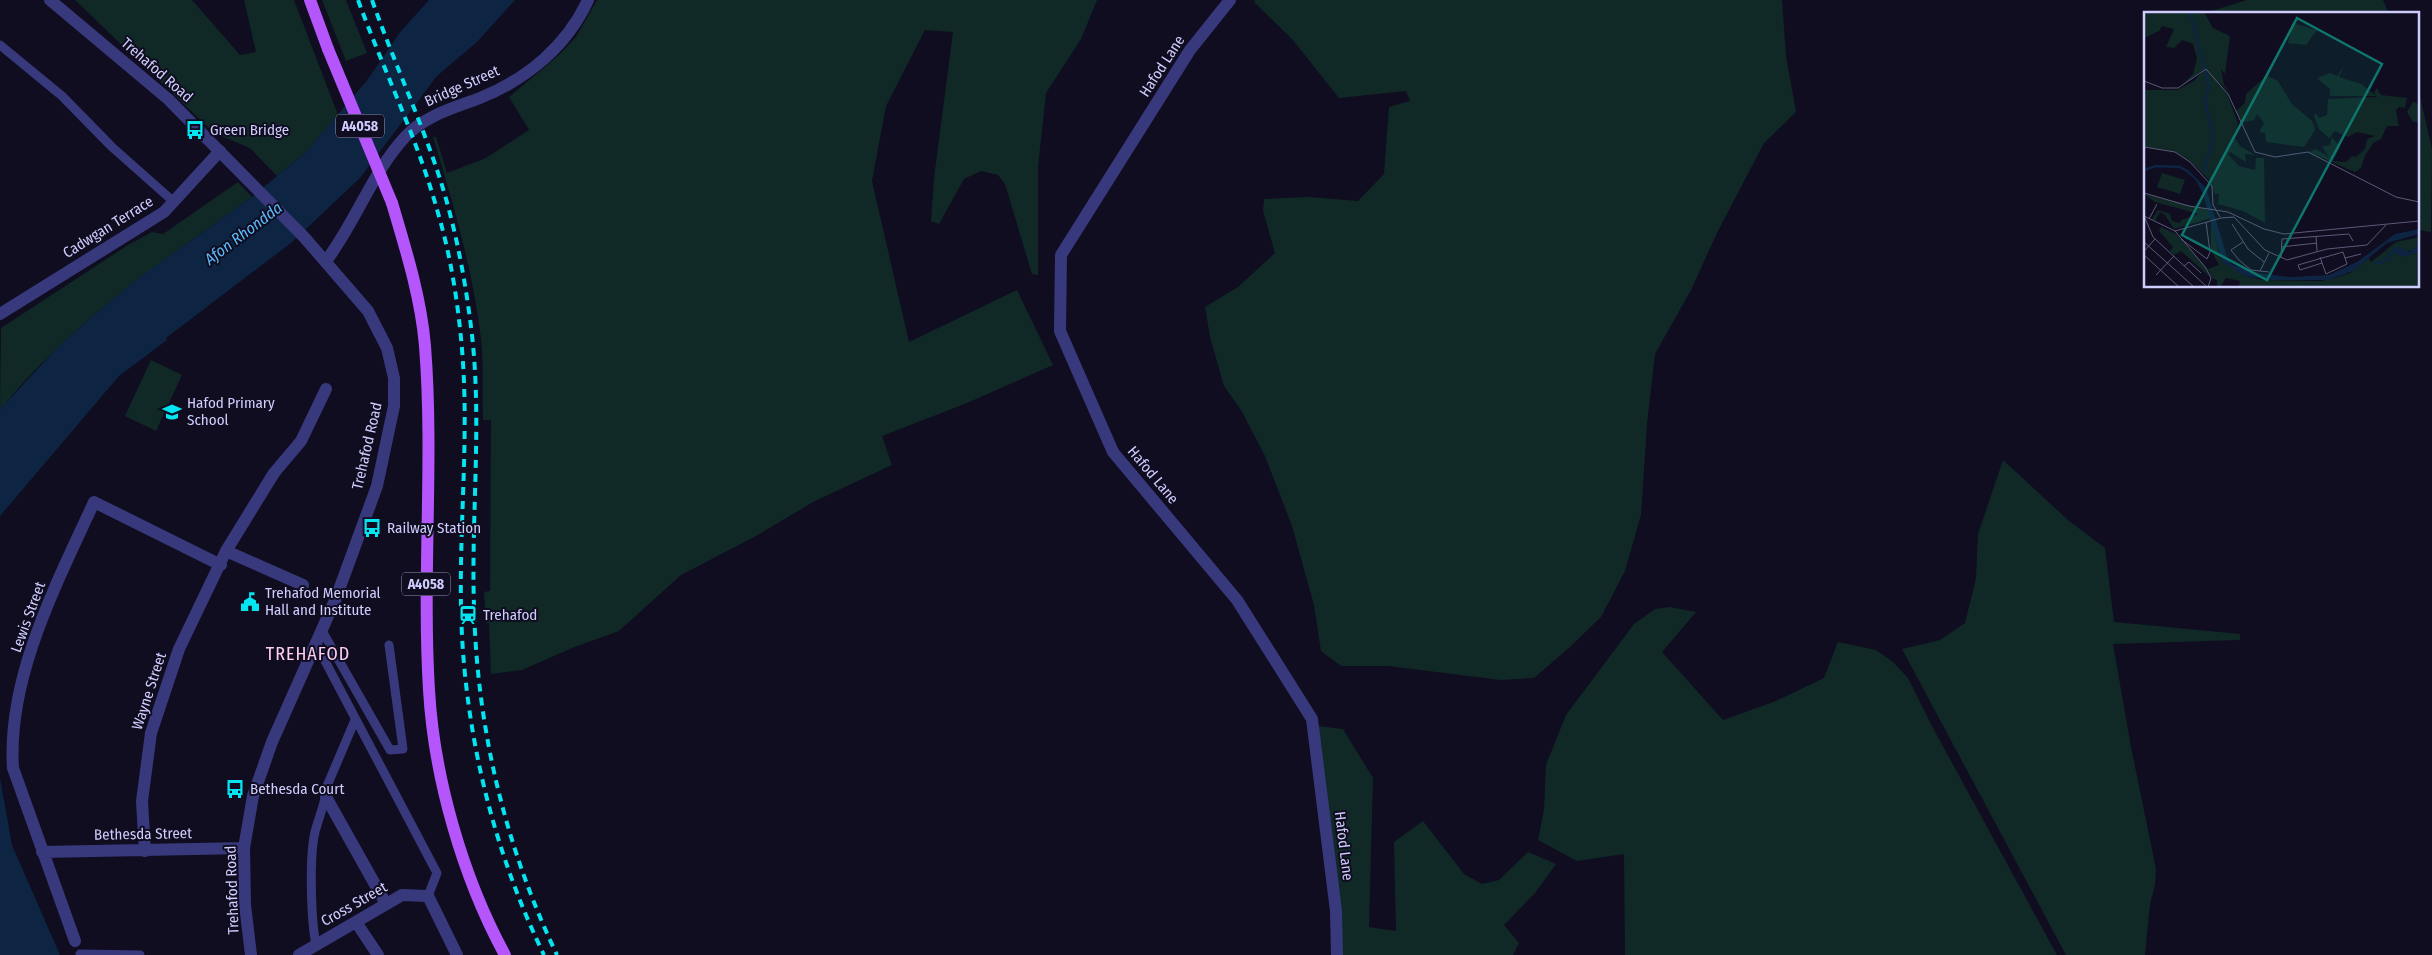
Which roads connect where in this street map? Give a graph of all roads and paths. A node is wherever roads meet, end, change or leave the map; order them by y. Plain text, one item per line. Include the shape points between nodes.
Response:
1 (50, 0) edge
2 (310, 0) edge
3 (588, 0) edge
4 (1230, 0) edge
5 (0, 45) edge
6 (220, 151) junction
7 (174, 202) junction
8 (326, 261) junction
9 (0, 314) edge
10 (326, 389) dead end
11 (226, 551) junction
12 (221, 565) junction
13 (302, 585) dead end
14 (321, 628) junction
15 (315, 642) junction
16 (389, 645) dead end
17 (355, 720) junction
18 (326, 797) junction
19 (244, 848) junction
20 (145, 851) junction
21 (42, 852) junction
22 (428, 896) junction
23 (386, 904) junction
24 (356, 922) junction
25 (74, 941) joint
26 (316, 945) junction
27 (80, 955) edge
28 (140, 955) edge
29 (251, 955) edge
30 (299, 955) edge
31 (378, 955) edge
32 (457, 955) edge
33 (505, 955) edge
34 (1337, 955) edge

1 - 6 street, Trehafod Road via 168,99
2 - 33 main road, A4058, bridge via 392,203 417,296 425,345 428,422 426,587 429,691 435,745 460,847 477,895
3 - 8 street, Bridge Street via 569,35 550,54 516,79 422,122 406,136 373,181 344,238
4 - 34 street, Hafod Lane via 1190,50 1061,255 1060,331 1113,452 1237,600 1312,719 1336,911
5 - 7 lane via 62,96 112,147
6 - 7 street, Cadwgan Terrace
6 - 8 street, Trehafod Road
7 - 9 street, Cadwgan Terrace via 164,212
8 - 14 street, Trehafod Road via 368,311 387,348 394,378 394,406 377,486 336,598
10 - 11 street, Wayne Street via 301,441 274,473
11 - 12 street, Wayne Street
11 - 13 street
12 - 20 street, Wayne Street via 180,649 152,733 142,801
12 - 21 street, Lewis Street via 94,502 42,618 14,712 13,768
14 - 15 street, Trehafod Road
14 - 16 lane via 390,750 404,749
15 - 17 lane
15 - 19 street, Trehafod Road via 266,760 254,796
17 - 18 lane via 327,786
17 - 22 lane via 437,873
18 - 23 street
18 - 26 lane via 315,833
19 - 20 street, Bethesda Street
19 - 29 street, Trehafod Road via 245,905
20 - 21 street, Bethesda Street
21 - 25 street, Lewis Street
22 - 23 street, Cross Street via 402,895
22 - 32 street
23 - 24 street, Cross Street
24 - 26 street, Cross Street
24 - 31 street
25 - 27 lane
26 - 30 street, Cross Street
27 - 28 lane

